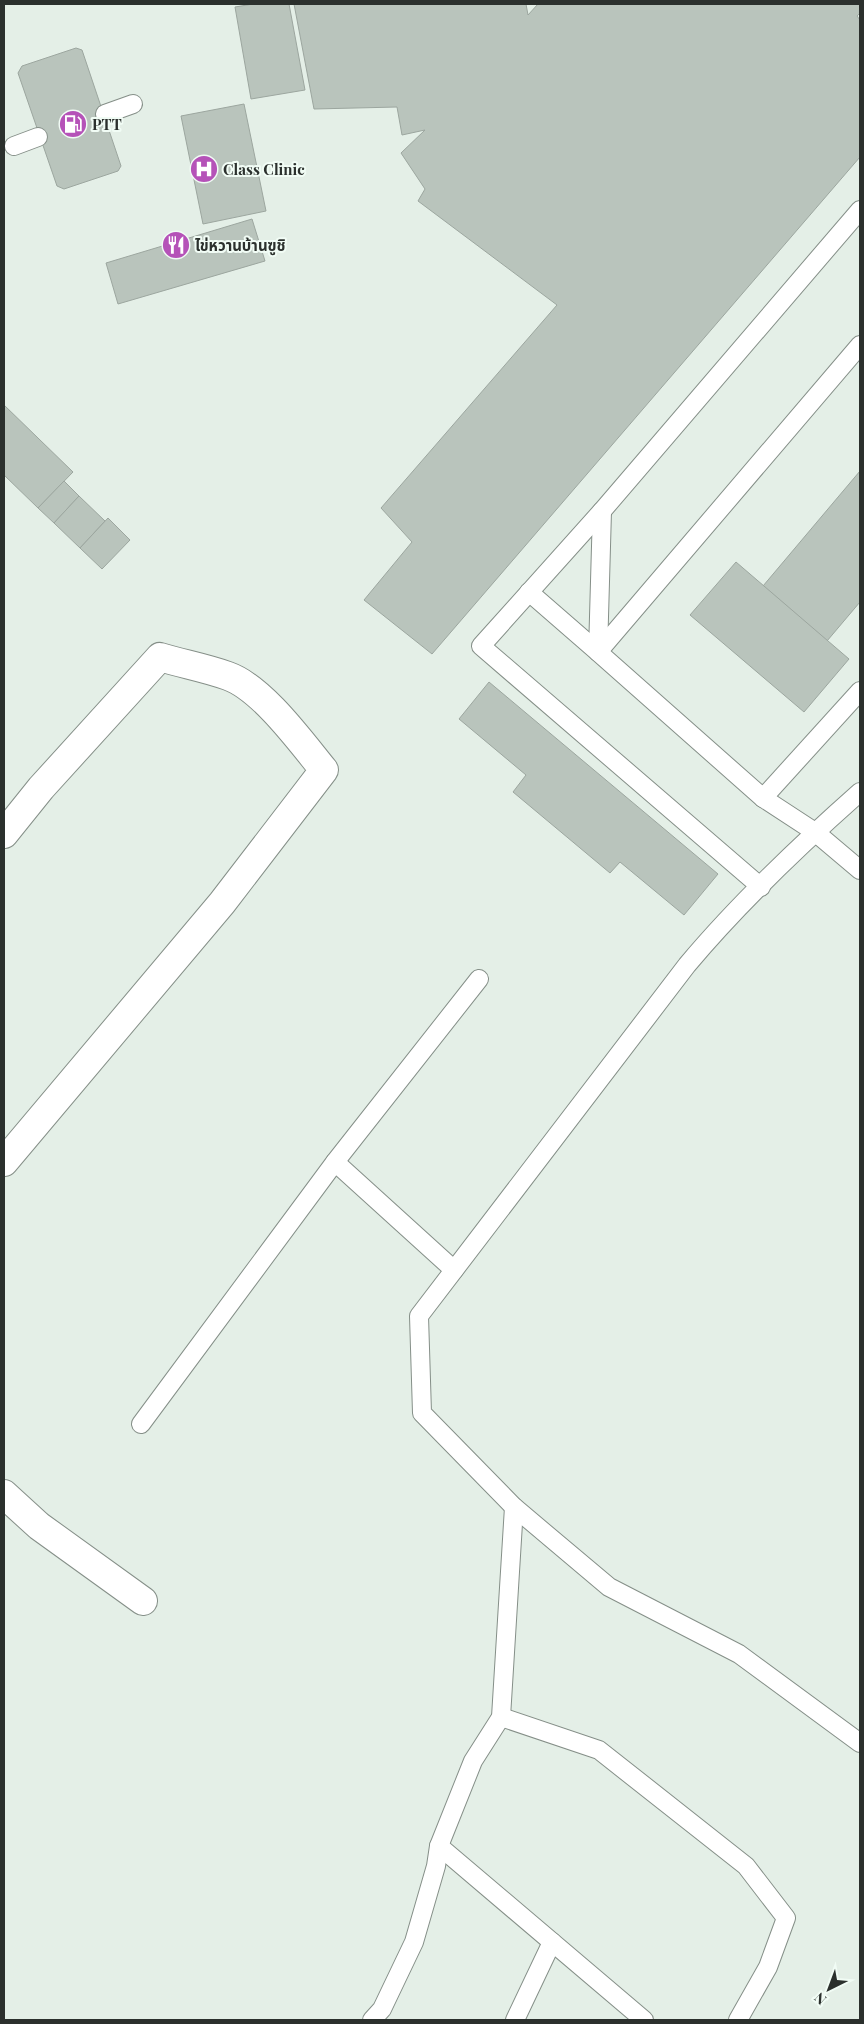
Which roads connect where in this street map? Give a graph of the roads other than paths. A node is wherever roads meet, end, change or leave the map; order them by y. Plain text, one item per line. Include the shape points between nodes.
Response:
1 (133, 104) dead end
2 (104, 114) dead end
3 (38, 137) dead end
4 (14, 146) dead end
5 (860, 210) edge
6 (860, 345) edge
7 (602, 511) junction
8 (529, 592) junction
9 (598, 652) junction
10 (860, 691) edge
11 (860, 792) edge
12 (763, 798) junction
13 (815, 832) junction
14 (4, 834) edge
15 (860, 870) edge
16 (761, 887) junction
17 (479, 979) dead end
18 (4, 1162) edge
19 (335, 1162) junction
20 (454, 1270) junction
21 (141, 1424) dead end
22 (4, 1494) edge
23 (514, 1507) junction
24 (143, 1601) dead end
25 (501, 1717) junction
26 (860, 1744) edge
27 (439, 1846) junction
28 (552, 1942) junction
29 (372, 2020) edge
30 (514, 2020) edge
31 (644, 2020) edge
32 (738, 2020) edge

1 - 2 lane
3 - 4 lane
5 - 7 lane
6 - 9 lane
7 - 8 lane
7 - 9 lane
8 - 9 lane
8 - 16 lane via 481,646
9 - 12 lane
10 - 12 lane
11 - 13 lane
12 - 13 lane
13 - 15 lane
13 - 16 lane
14 - 18 street via 160,658 230,676 286,724 324,770 222,903
16 - 20 lane via 687,965
17 - 19 lane
19 - 20 lane
19 - 21 lane
20 - 23 lane via 419,1316 422,1413
22 - 24 street via 39,1526
23 - 25 lane
23 - 26 lane via 608,1587 739,1654
25 - 27 lane via 473,1761
25 - 32 lane via 600,1750 746,1866 786,1918 768,1967
27 - 28 lane
27 - 29 lane via 414,1942 382,2009
28 - 30 lane
28 - 31 lane

